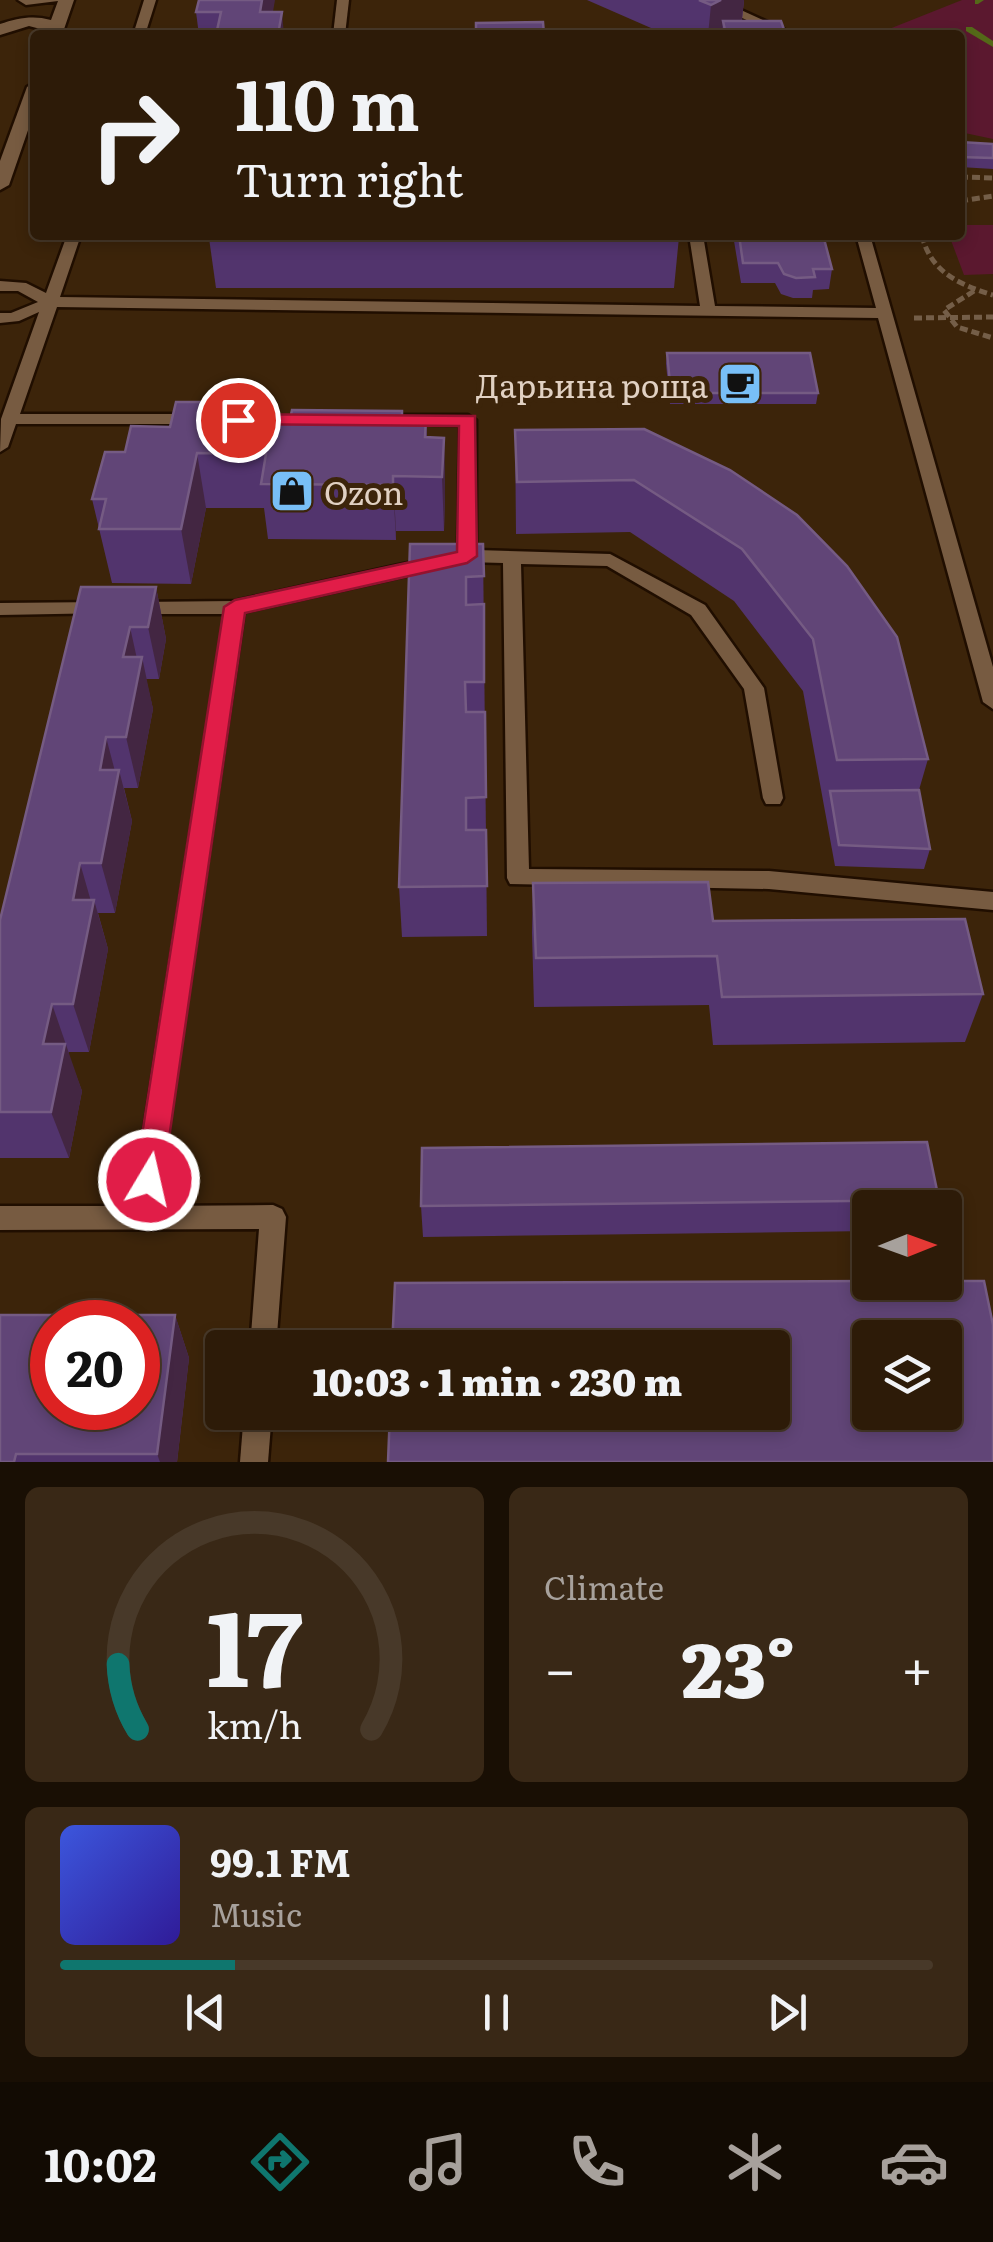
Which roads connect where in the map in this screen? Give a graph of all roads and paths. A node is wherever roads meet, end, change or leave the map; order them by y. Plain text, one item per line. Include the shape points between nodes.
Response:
1 (26, 0) edge
2 (51, 0) edge
3 (66, 0) edge
4 (150, 0) edge
5 (342, 0) edge
6 (709, 0) edge
7 (2, 24) edge
8 (53, 30) edge
9 (56, 30) edge
10 (140, 30) edge
11 (339, 30) edge
12 (778, 30) edge
13 (30, 101) edge
14 (965, 177) edge
15 (993, 178) edge
16 (0, 186) edge
17 (993, 196) edge
18 (965, 200) edge
19 (72, 240) edge
20 (697, 240) edge
21 (864, 240) edge
22 (924, 240) edge
23 (0, 286) edge
24 (975, 290) junction
25 (993, 295) edge
26 (50, 302) junction
27 (708, 309) junction
28 (884, 313) junction
29 (993, 317) edge
30 (0, 318) edge
31 (946, 318) junction
32 (993, 338) edge
33 (8, 419) junction
34 (208, 420) edge
35 (388, 420) edge
36 (0, 447) edge
37 (467, 556) junction
38 (512, 558) junction
39 (235, 607) junction
40 (0, 609) edge
41 (993, 702) edge
42 (774, 798) dead end
43 (993, 901) edge
44 (144, 1217) junction
45 (0, 1218) edge
46 (263, 1330) edge
47 (257, 1430) edge
48 (254, 1462) edge

1 - 2 main road
3 - 9 main road
4 - 10 lane
5 - 11 lane
6 - 12 lane
7 - 8 main road via 44,22
13 - 16 main road
14 - 15 path
17 - 18 path
19 - 26 lane
20 - 27 lane
21 - 28 lane
22 - 24 path via 941,271
23 - 26 lane via 20,286
24 - 25 path
24 - 31 path via 944,310
26 - 27 lane
26 - 30 lane
26 - 33 lane
27 - 28 lane
28 - 31 path
28 - 41 lane
29 - 31 path
31 - 32 path via 963,331
33 - 34 lane
33 - 36 lane
35 - 37 lane via 468,420
37 - 38 lane
37 - 39 lane
38 - 42 lane via 610,560 698,610 754,688
38 - 43 lane via 518,878 769,880
39 - 40 lane
39 - 44 lane
44 - 45 lane
44 - 46 lane via 272,1217
47 - 48 lane

